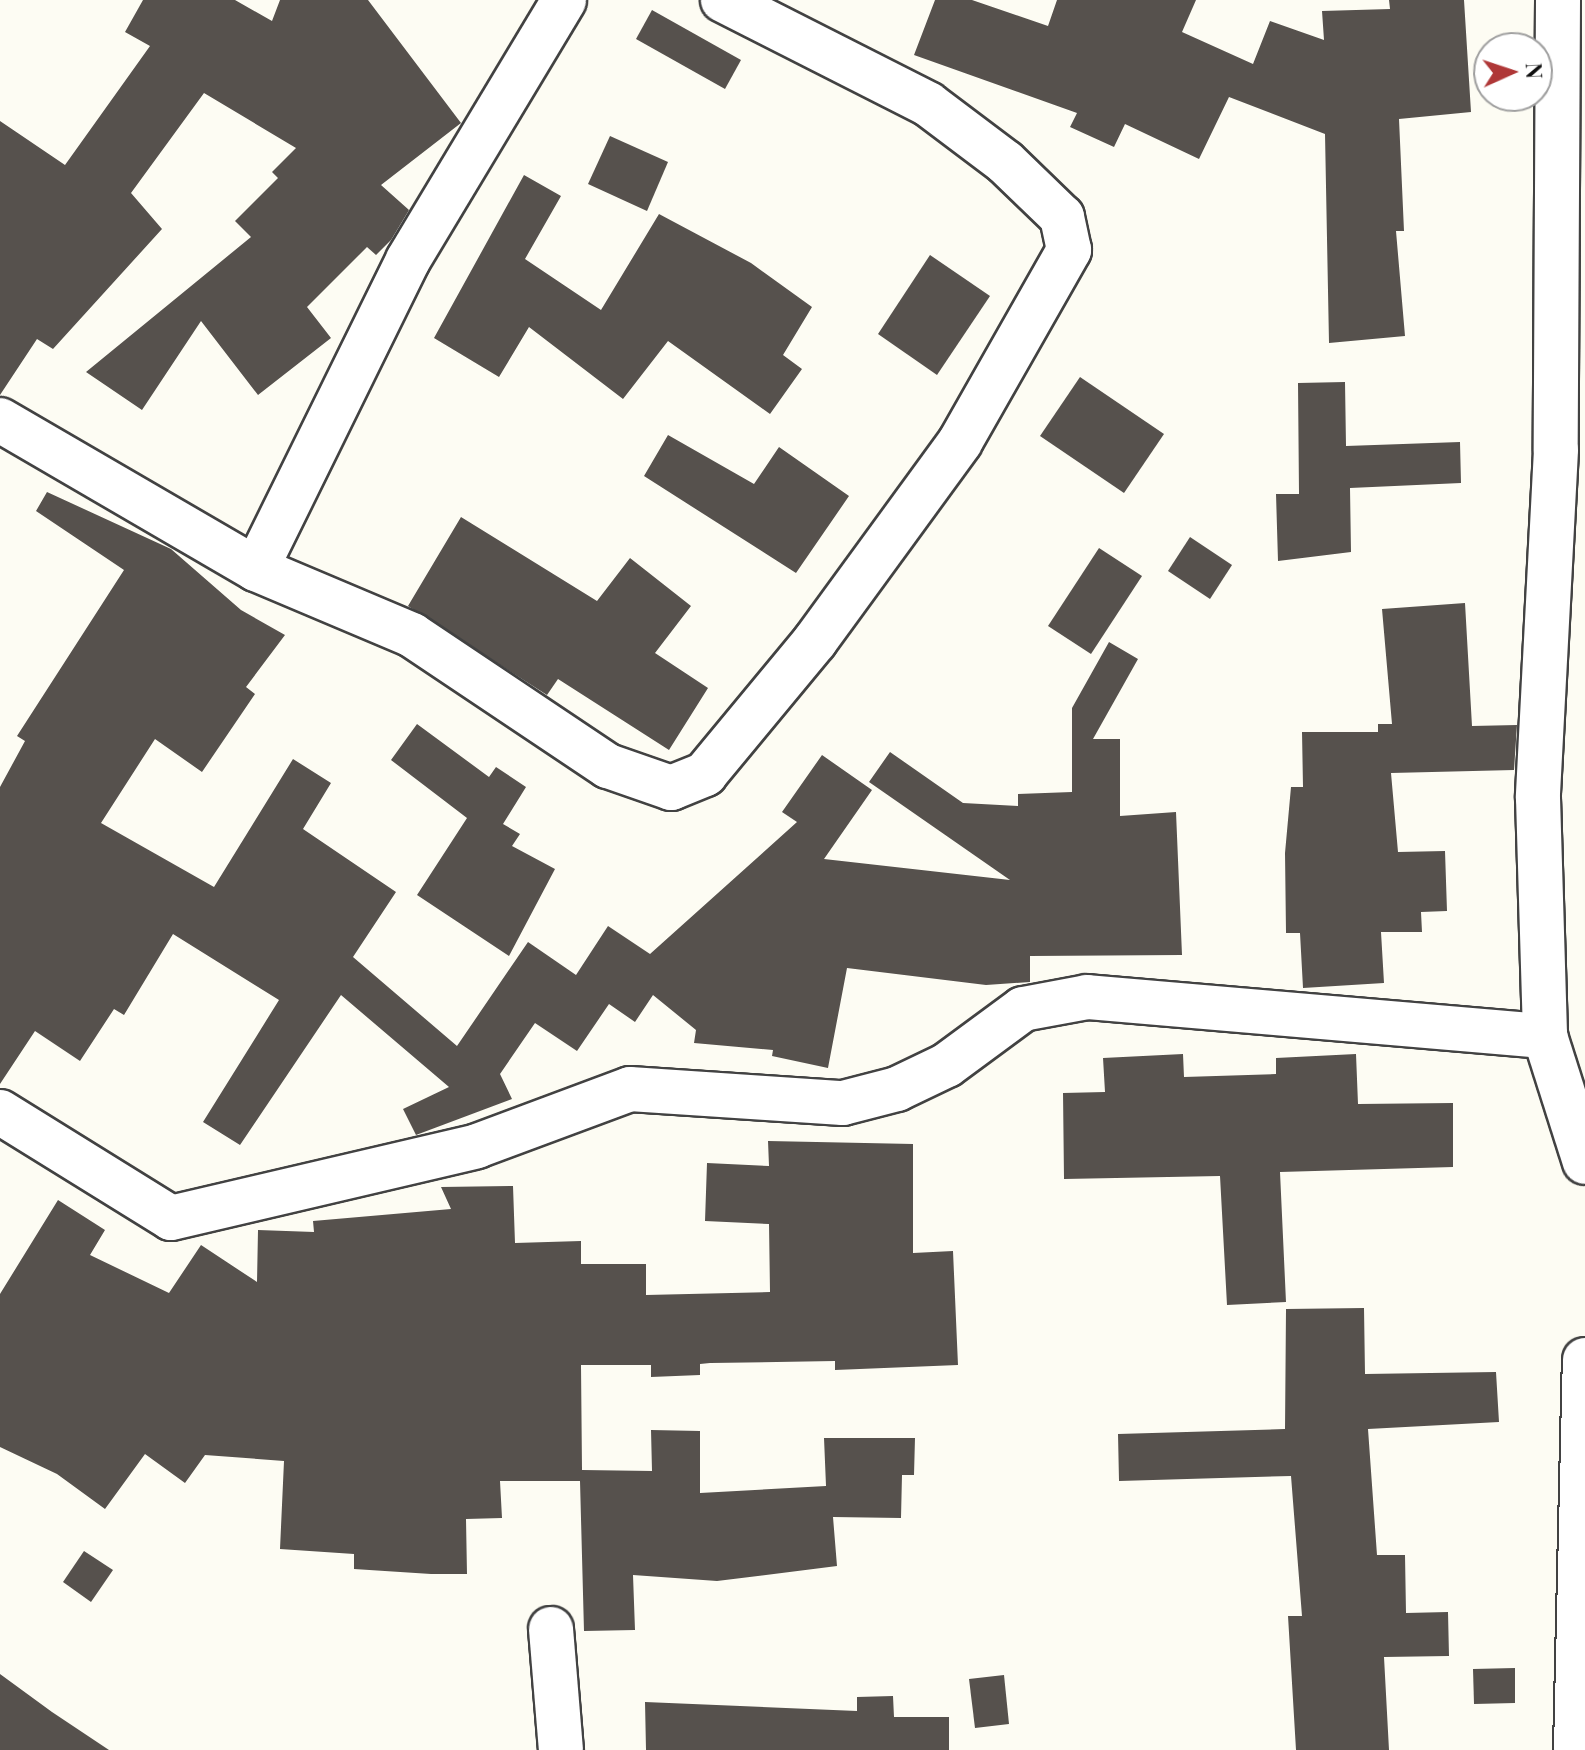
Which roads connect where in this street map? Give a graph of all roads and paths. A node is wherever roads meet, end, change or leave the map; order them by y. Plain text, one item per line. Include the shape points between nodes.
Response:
1 (564, 0) edge
2 (723, 0) edge
3 (1558, 0) edge
4 (0, 420) edge
5 (256, 569) junction
6 (1545, 1036) junction
7 (0, 1112) edge
8 (1585, 1162) edge
9 (1585, 1360) edge
10 (551, 1629) dead end
11 (561, 1750) edge
12 (1576, 1750) edge

1 - 5 street via 408,260
2 - 5 street via 928,104 1062,217 1069,250 960,442 734,741 705,774 671,788 608,766 412,635
3 - 6 street via 1556,450 1538,798
4 - 5 street
6 - 7 street via 1087,997 1023,1009 947,1065 843,1103 630,1089 477,1146 171,1218
6 - 8 street
9 - 12 street
10 - 11 street

